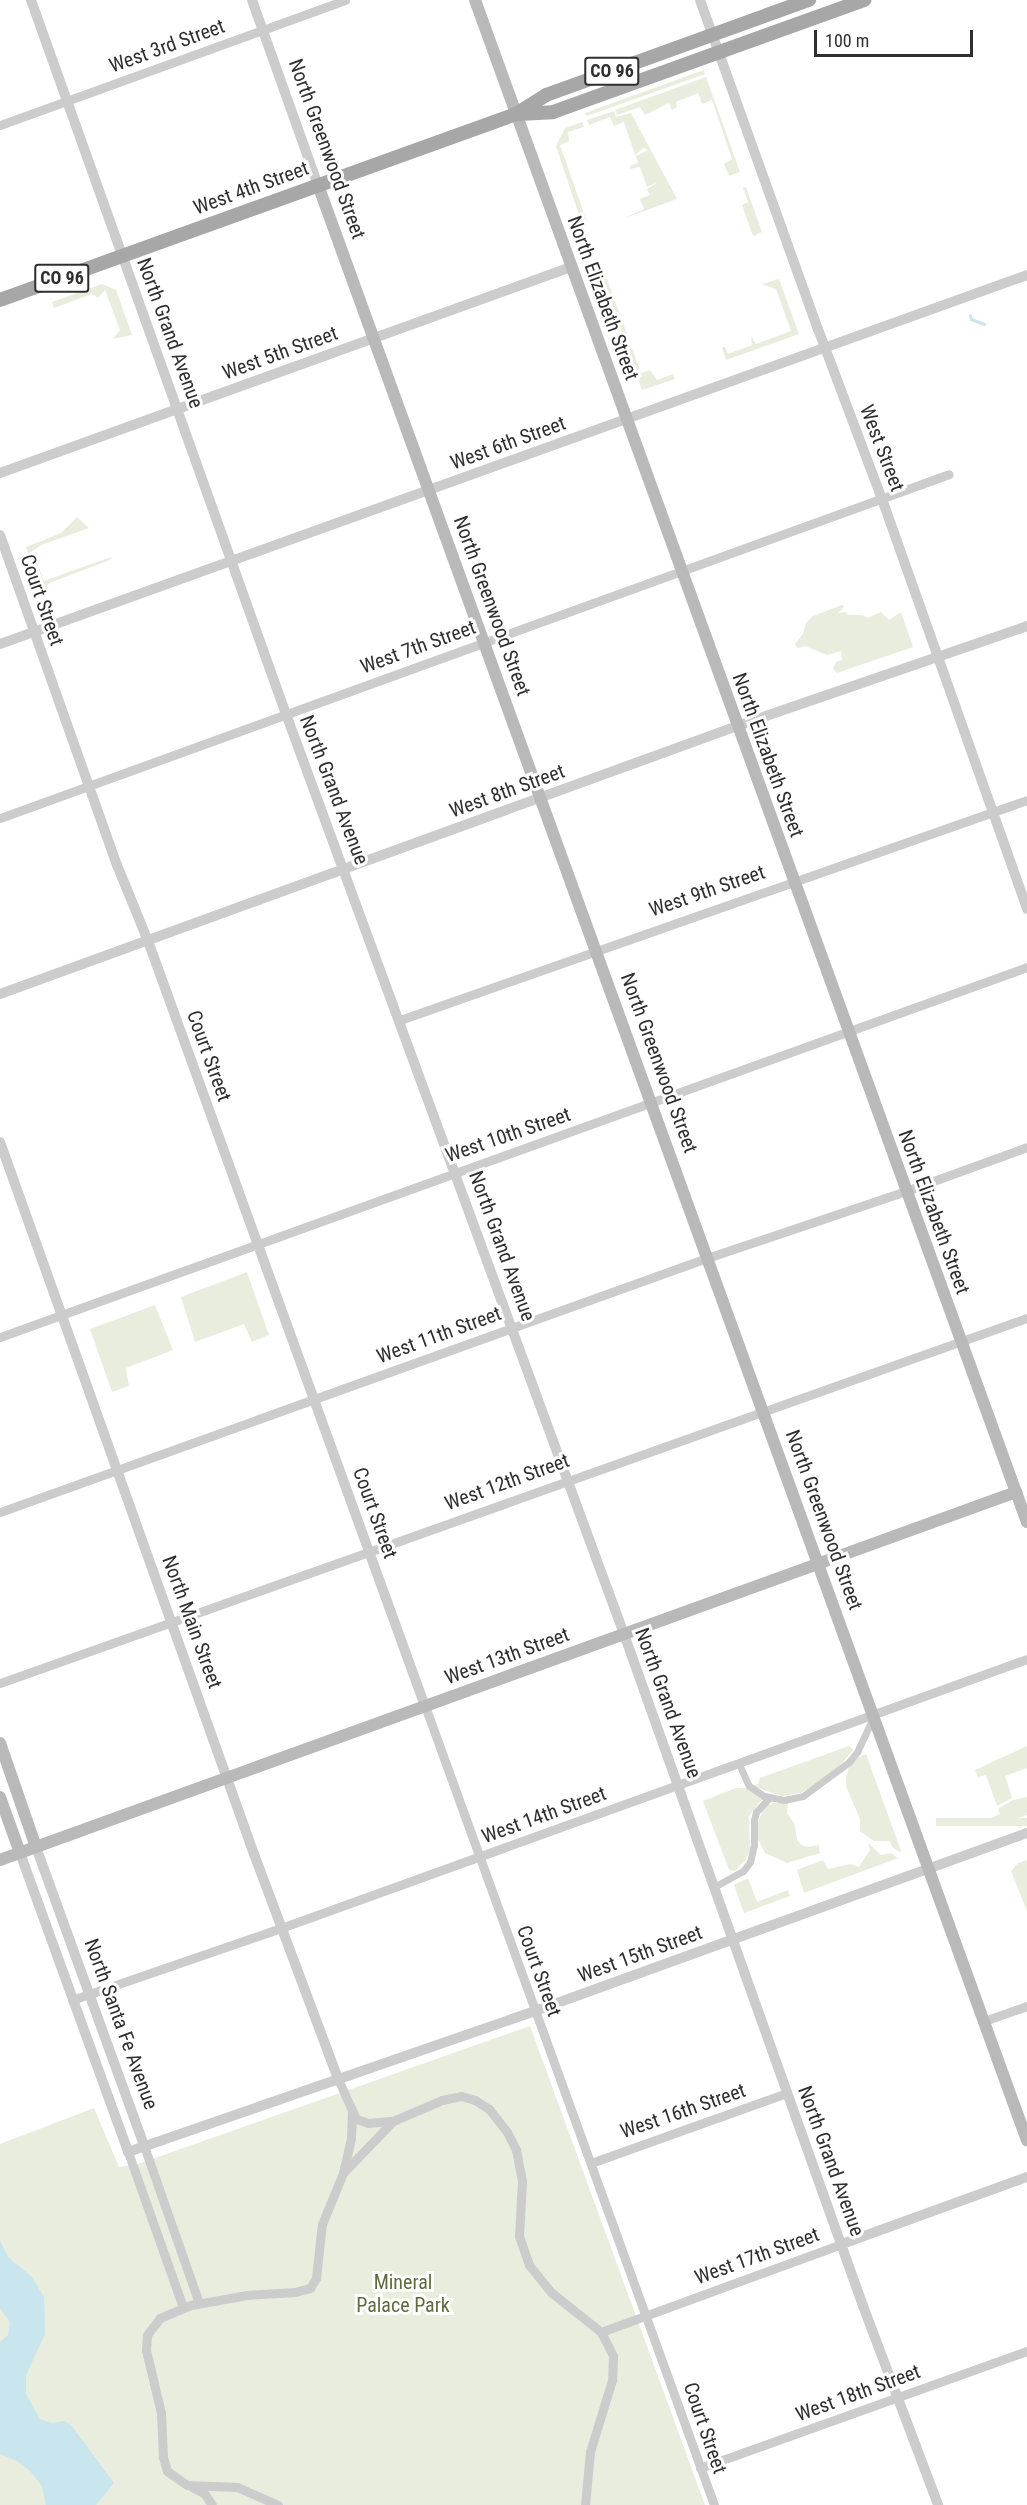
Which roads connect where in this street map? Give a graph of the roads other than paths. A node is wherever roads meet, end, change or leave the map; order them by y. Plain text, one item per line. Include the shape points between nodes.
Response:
1 (31, 0) edge
2 (252, 0) edge
3 (345, 0) edge
4 (475, 0) edge
5 (700, 0) edge
6 (809, 0) edge
7 (864, 0) edge
8 (264, 30) junction
9 (711, 35) junction
10 (717, 52) junction
11 (68, 100) junction
12 (516, 114) junction
13 (0, 124) edge
14 (318, 185) junction
15 (123, 255) junction
16 (571, 267) junction
17 (1027, 275) edge
18 (0, 300) edge
19 (374, 338) junction
20 (825, 349) junction
21 (179, 409) junction
22 (627, 419) junction
23 (0, 473) edge
24 (949, 474) dead end
25 (430, 490) junction
26 (882, 499) junction
27 (0, 535) edge
28 (231, 560) junction
29 (682, 571) junction
30 (1027, 626) edge
31 (34, 631) junction
32 (484, 642) junction
33 (0, 644) edge
34 (936, 657) junction
35 (286, 714) junction
36 (738, 726) junction
37 (89, 786) junction
38 (542, 797) junction
39 (1027, 800) edge
40 (992, 812) junction
41 (0, 818) edge
42 (345, 868) junction
43 (792, 880) junction
44 (1027, 909) edge
45 (148, 941) junction
46 (597, 949) junction
47 (1027, 967) edge
48 (0, 994) edge
49 (400, 1020) junction
50 (849, 1031) junction
51 (652, 1103) junction
52 (0, 1142) edge
53 (1027, 1147) edge
54 (4, 1164) edge
55 (456, 1172) junction
56 (906, 1191) junction
57 (259, 1245) junction
58 (708, 1257) junction
59 (62, 1315) junction
60 (1027, 1318) edge
61 (513, 1327) junction
62 (0, 1336) edge
63 (961, 1341) junction
64 (314, 1399) junction
65 (763, 1410) junction
66 (118, 1469) junction
67 (566, 1480) junction
68 (1022, 1490) edge
69 (0, 1512) edge
70 (1027, 1522) edge
71 (369, 1550) junction
72 (819, 1563) junction
73 (173, 1623) junction
74 (624, 1634) junction
75 (1027, 1659) edge
76 (0, 1683) edge
77 (425, 1706) junction
78 (874, 1716) junction
79 (0, 1743) edge
80 (739, 1764) junction
81 (228, 1776) junction
82 (678, 1786) junction
83 (0, 1797) edge
84 (769, 1797) junction
85 (1027, 1833) edge
86 (36, 1847) junction
87 (20, 1852) junction
88 (479, 1857) junction
89 (0, 1860) edge
90 (929, 1868) junction
91 (714, 1887) junction
92 (281, 1928) junction
93 (733, 1940) junction
94 (90, 1994) junction
95 (72, 2000) junction
96 (1027, 2006) edge
97 (535, 2011) junction
98 (984, 2021) junction
99 (338, 2079) junction
100 (788, 2093) junction
101 (352, 2113) junction
102 (393, 2121) junction
103 (1027, 2140) edge
104 (144, 2146) junction
105 (128, 2152) junction
106 (591, 2163) junction
107 (343, 2173) junction
108 (1027, 2177) edge
109 (842, 2244) junction
110 (199, 2303) junction
111 (183, 2307) junction
112 (645, 2315) junction
113 (601, 2332) junction
114 (1027, 2351) edge
115 (899, 2397) junction
116 (700, 2468) junction
117 (187, 2485) junction
118 (212, 2505) edge
119 (278, 2505) edge
120 (585, 2505) edge
121 (714, 2505) edge
122 (938, 2505) edge

1 - 11 street, North Grand Avenue
2 - 8 street, North Greenwood Street
3 - 8 street, West 3rd Street
4 - 12 main road, North Elizabeth Street
5 - 9 street, West Street
6 - 9 main road, West 4th Street / CO 96
7 - 10 main road, West 4th Street / CO 96
8 - 11 street, West 3rd Street
8 - 14 street, North Greenwood Street
9 - 10 street, West Street
9 - 12 main road, West 4th Street / CO 96 via 546,95
10 - 12 main road, West 4th Street / CO 96 via 553,112
10 - 20 street, West Street
11 - 13 street, West 3rd Street
11 - 15 street, North Grand Avenue
12 - 14 main road, West 4th Street / CO 96
12 - 16 main road, North Elizabeth Street
14 - 15 main road, West 4th Street / CO 96
14 - 19 main road, North Greenwood Street
15 - 18 main road, West 4th Street / CO 96
15 - 21 street, North Grand Avenue
16 - 19 street, West 5th Street
16 - 22 main road, North Elizabeth Street
17 - 20 street, West 6th Street
19 - 21 street, West 5th Street
19 - 25 main road, North Greenwood Street
20 - 22 street, West 6th Street
20 - 26 street, West Street
21 - 23 street, West 5th Street
21 - 28 street, North Grand Avenue
22 - 25 street, West 6th Street
22 - 29 main road, North Elizabeth Street
24 - 26 street, West 7th Street
25 - 28 street, West 6th Street
25 - 32 main road, North Greenwood Street
26 - 29 street, West 7th Street
26 - 34 street, West Street
27 - 31 street, Court Street
28 - 31 street, West 6th Street
28 - 35 street, North Grand Avenue
29 - 32 street, West 7th Street
29 - 36 main road, North Elizabeth Street
30 - 34 street, West 8th Street
31 - 33 street, West 6th Street
31 - 37 street, Court Street
32 - 35 street, West 7th Street
32 - 38 main road, North Greenwood Street
34 - 36 street, West 8th Street
34 - 40 street, West Street
35 - 37 street, West 7th Street
35 - 42 street, North Grand Avenue
36 - 38 street, West 8th Street
36 - 43 main road, North Elizabeth Street
37 - 41 street, West 7th Street
37 - 45 street, Court Street
38 - 42 street, West 8th Street
38 - 46 main road, North Greenwood Street
39 - 40 street, West 9th Street
40 - 43 street, West 9th Street
40 - 44 street, West Street
42 - 45 street, West 8th Street
42 - 49 street, North Grand Avenue
43 - 46 street, West 9th Street
43 - 50 main road, North Elizabeth Street
45 - 48 street, West 8th Street
45 - 57 street, Court Street
46 - 49 street, West 9th Street
46 - 51 main road, North Greenwood Street
47 - 50 street, West 10th Street
49 - 55 street, North Grand Avenue
50 - 51 street, West 10th Street
50 - 56 main road, North Elizabeth Street
51 - 55 street, West 10th Street
51 - 58 main road, North Greenwood Street
52 - 54 street, North Main Street
53 - 56 street, West 11th Street
54 - 59 street, North Main Street
55 - 57 street, West 10th Street
55 - 61 street, North Grand Avenue
56 - 58 street, West 11th Street
56 - 63 main road, North Elizabeth Street
57 - 59 street, West 10th Street
57 - 64 street, Court Street
58 - 61 street, West 11th Street
58 - 65 main road, North Greenwood Street
59 - 62 street, West 10th Street
59 - 66 street, North Main Street
60 - 63 street, West 12th Street
61 - 64 street, West 11th Street
61 - 67 street, North Grand Avenue
63 - 65 street, West 12th Street
63 - 68 main road, North Elizabeth Street
64 - 66 street, West 11th Street
64 - 71 street, Court Street
65 - 67 street, West 12th Street
65 - 72 main road, North Greenwood Street
66 - 69 street, West 11th Street
66 - 73 street, North Main Street
67 - 71 street, West 12th Street
67 - 74 street, North Grand Avenue
68 - 70 main road, North Elizabeth Street
68 - 72 main road, West 13th Street
71 - 73 street, West 12th Street
71 - 77 street, Court Street
72 - 74 main road, West 13th Street
72 - 78 main road, North Greenwood Street
73 - 76 street, West 12th Street
73 - 81 street, North Main Street
74 - 77 main road, West 13th Street
74 - 82 street, North Grand Avenue
75 - 78 street, West 14th Street
77 - 81 main road, West 13th Street
77 - 88 street, Court Street
78 - 80 street, West 14th Street
78 - 84 street via 857,1752 834,1776 803,1796 784,1800
78 - 90 main road, North Greenwood Street
79 - 86 main road, North Santa Fe Avenue
80 - 82 street, West 14th Street
80 - 84 street via 749,1786
81 - 86 main road, West 13th Street
81 - 92 street, North Main Street
82 - 88 street, West 14th Street
82 - 91 street, North Grand Avenue
83 - 87 main road, North Santa Fe Avenue
84 - 91 street via 756,1812 750,1862 743,1871
85 - 90 street, West 15th Street
86 - 87 main road, West 13th Street
86 - 94 street, North Santa Fe Avenue
87 - 89 main road, West 13th Street
87 - 95 street, North Santa Fe Avenue
88 - 92 street, West 14th Street
88 - 97 street, Court Street
90 - 93 street, West 15th Street
90 - 98 main road, North Greenwood Street
91 - 93 street, North Grand Avenue
92 - 94 street, West 14th Street
92 - 99 street, North Main Street
93 - 97 street, West 15th Street
93 - 100 street, North Grand Avenue
94 - 95 street, West 14th Street
94 - 104 street, North Santa Fe Avenue
95 - 105 street, North Santa Fe Avenue
96 - 98 street
97 - 99 street, West 15th Street
97 - 106 street, Court Street
98 - 103 main road, North Greenwood Street
99 - 101 street, North Main Street
99 - 104 street, West 15th Street
100 - 106 street, West 16th Street
100 - 109 street, North Grand Avenue
101 - 102 street, North Main Street via 368,2123
101 - 107 street, North Main Street
102 - 107 street, North Main Street
102 - 113 street, North Main Street via 453,2097 468,2097 489,2109 512,2141 519,2160 519,2236 529,2265 547,2289
104 - 105 street, West 15th Street
104 - 110 street, North Santa Fe Avenue
105 - 111 street, North Santa Fe Avenue
106 - 112 street, Court Street
107 - 110 street, North Main Street via 322,2224 314,2284 304,2291
108 - 109 street, West 17th Street
109 - 112 street, West 17th Street
109 - 115 street, North Grand Avenue
110 - 111 street
111 - 117 street via 152,2326 146,2350 161,2413 164,2464 172,2476
112 - 113 street, West 17th Street
112 - 116 street, Court Street
113 - 120 street, North Main Street via 613,2356 614,2371 591,2452
114 - 115 street, West 18th Street
115 - 116 street, West 18th Street
115 - 122 street, North Grand Avenue
116 - 121 street, Court Street
117 - 118 street via 204,2493
117 - 119 street via 237,2487

